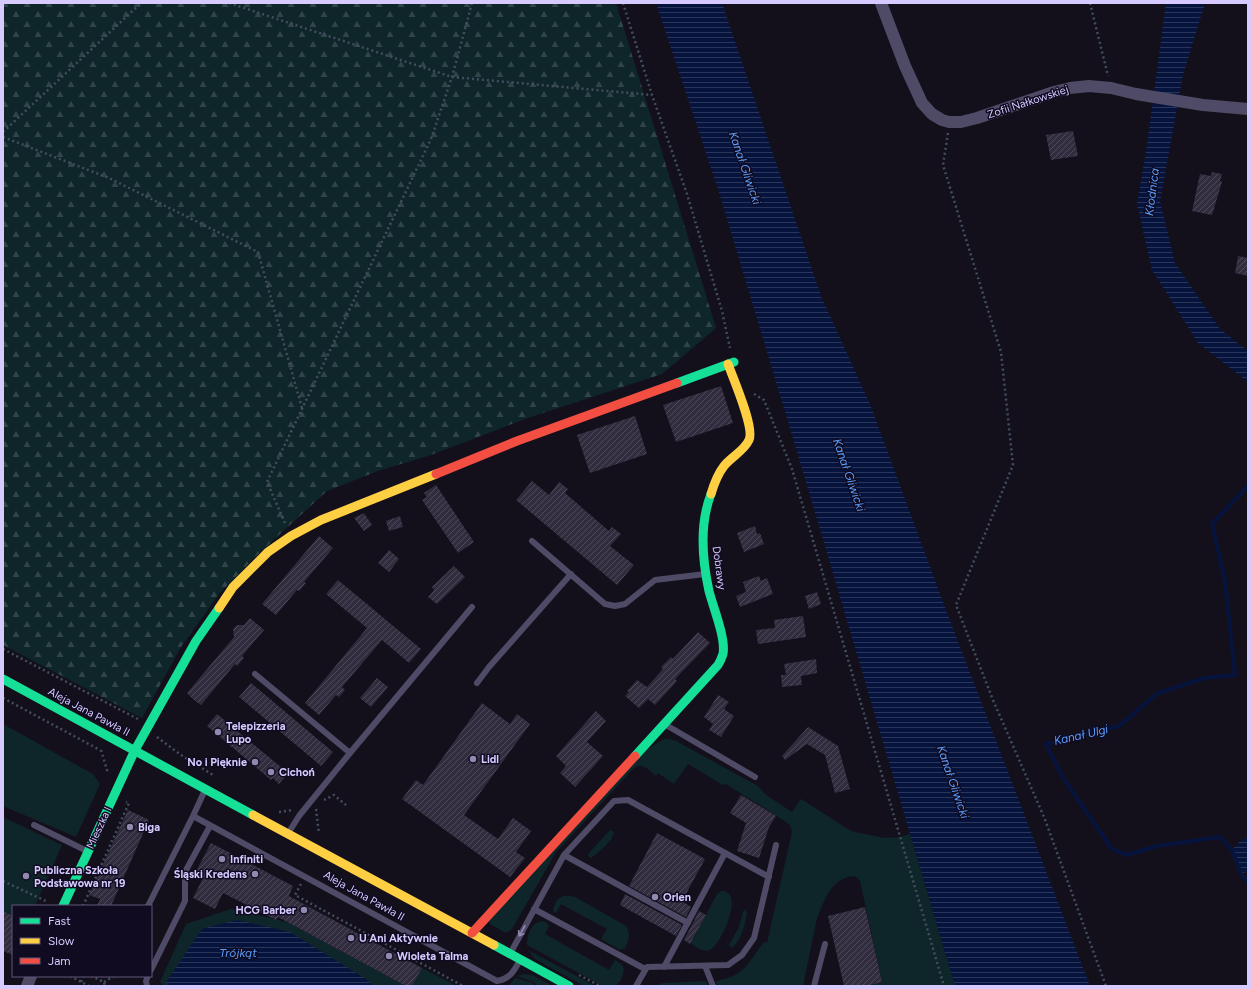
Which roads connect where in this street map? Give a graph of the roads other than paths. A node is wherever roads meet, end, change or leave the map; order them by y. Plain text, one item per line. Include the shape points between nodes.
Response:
1 (881, 3) edge
2 (1248, 109) edge
3 (731, 363) joint
4 (532, 540) dead end
5 (571, 574) junction
6 (706, 574) junction
7 (472, 607) dead end
8 (254, 674) dead end
9 (3, 679) edge
10 (477, 684) dead end
11 (665, 724) junction
12 (135, 750) junction
13 (350, 753) junction
14 (755, 777) dead end
15 (206, 789) junction
16 (193, 816) junction
17 (34, 825) dead end
18 (210, 826) junction
19 (288, 833) junction
20 (776, 845) dead end
21 (88, 852) junction
22 (725, 853) junction
23 (564, 855) junction
24 (769, 877) junction
25 (63, 905) edge
26 (148, 905) edge
27 (534, 909) junction
28 (688, 923) junction
29 (472, 933) junction
30 (825, 944) dead end
31 (510, 954) junction
32 (521, 960) junction
33 (705, 966) junction
34 (664, 967) junction
35 (152, 968) edge
36 (645, 969) junction
37 (569, 986) edge
38 (636, 986) edge
39 (712, 986) edge
40 (814, 986) edge

1 - 2 street, Zofii Nałkowskiej via 922,103 942,120 961,122 1054,92 1089,86 1203,105
3 - 6 street, Dobrawy via 750,426 750,439 724,466 709,498 704,522 703,555
3 - 12 street, Mieszka I via 517,441 321,520 291,536 268,552 233,587 196,641
4 - 5 lane
5 - 6 lane via 605,604 615,606 625,604 655,580
5 - 10 lane
6 - 11 street, Dobrawy via 723,641 723,654 718,665
7 - 13 lane
8 - 13 lane
9 - 12 street, Aleja Jana Pawła II
11 - 14 lane
11 - 29 street, Dobrawy
12 - 15 street, Aleja Jana Pawła II
12 - 21 street, Mieszka I
13 - 19 lane
15 - 16 lane
15 - 19 street, Aleja Jana Pawła II
16 - 18 lane, Aleja Jana Pawła II
16 - 26 lane
17 - 21 lane
18 - 32 lane, Aleja Jana Pawła II via 497,982 513,974
18 - 35 lane via 186,872 185,901
19 - 29 street, Aleja Jana Pawła II
20 - 24 lane
21 - 25 street, Mieszka I
22 - 23 lane via 628,800 614,801
22 - 24 lane
22 - 28 lane
23 - 27 lane
23 - 28 lane
24 - 33 lane via 754,938 742,955 728,965
27 -> 31 lane
27 - 36 lane
28 - 34 lane
29 - 31 street, Aleja Jana Pawła II
30 - 40 lane
31 - 32 street, Aleja Jana Pawła II
32 - 37 street, Aleja Jana Pawła II
33 - 34 lane
33 - 39 lane
34 - 36 lane
36 - 38 lane

